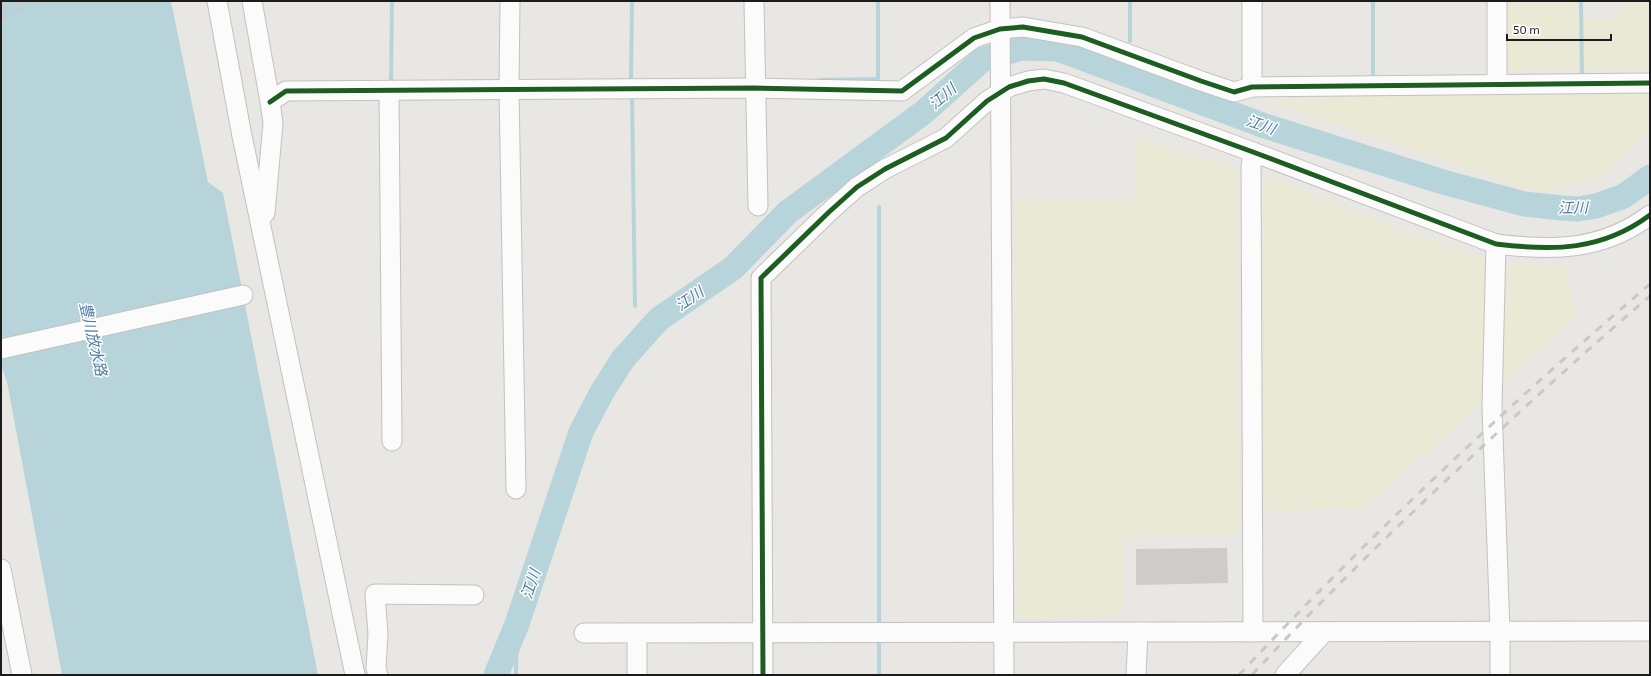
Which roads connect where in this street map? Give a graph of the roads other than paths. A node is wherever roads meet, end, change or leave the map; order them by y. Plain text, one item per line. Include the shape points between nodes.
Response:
1 (217, 1) edge
2 (252, 1) edge
3 (510, 1) edge
4 (754, 1) edge
5 (1000, 1) edge
6 (1252, 1) edge
7 (1497, 1) edge
8 (1000, 32) junction
9 (1650, 83) edge
10 (1497, 84) junction
11 (1252, 87) junction
12 (755, 88) junction
13 (1000, 88) junction
14 (508, 89) junction
15 (389, 91) junction
16 (270, 102) junction
17 (1253, 152) junction
18 (758, 206) dead end
19 (1650, 215) edge
20 (263, 230) junction
21 (1496, 244) junction
22 (243, 295) dead end
23 (1, 349) edge
24 (392, 441) dead end
25 (516, 489) dead end
26 (1, 569) edge
27 (474, 595) dead end
28 (1500, 631) junction
29 (1650, 631) edge
30 (763, 632) junction
31 (1004, 632) junction
32 (1138, 632) junction
33 (1253, 632) junction
34 (1324, 632) junction
35 (584, 633) dead end
36 (637, 633) junction
37 (22, 675) edge
38 (355, 675) edge
39 (378, 675) edge
40 (637, 675) edge
41 (763, 675) edge
42 (1004, 675) edge
43 (1136, 675) edge
44 (1285, 675) edge
45 (1500, 675) edge

1 - 20 street via 242,136
2 - 16 street
3 - 14 street
4 - 12 street
5 - 8 street
6 - 11 street
7 - 10 street
8 - 11 street via 1023,27 1082,37 1234,92
8 - 12 street via 974,38 902,90
8 - 13 street
9 - 10 street
10 - 11 street
12 - 14 street
12 - 18 street
13 - 17 street via 1044,79 1064,83
13 - 30 street via 946,138 885,169 857,188 761,278
13 - 31 street
14 - 15 street
14 - 25 street
15 - 16 street via 286,91
15 - 24 street
16 - 20 street via 273,123
17 - 21 street
17 - 33 street
19 - 21 street via 1608,239 1580,246 1532,248
20 - 38 street
21 - 28 street via 1492,407
22 - 23 street
26 - 37 street
27 - 39 street via 375,594
28 - 29 street
28 - 34 street
28 - 45 street
30 - 31 street
30 - 36 street
30 - 41 street
31 - 32 street
31 - 42 street
32 - 33 street
32 - 43 street
33 - 34 street
34 - 44 street
35 - 36 street
36 - 40 street

